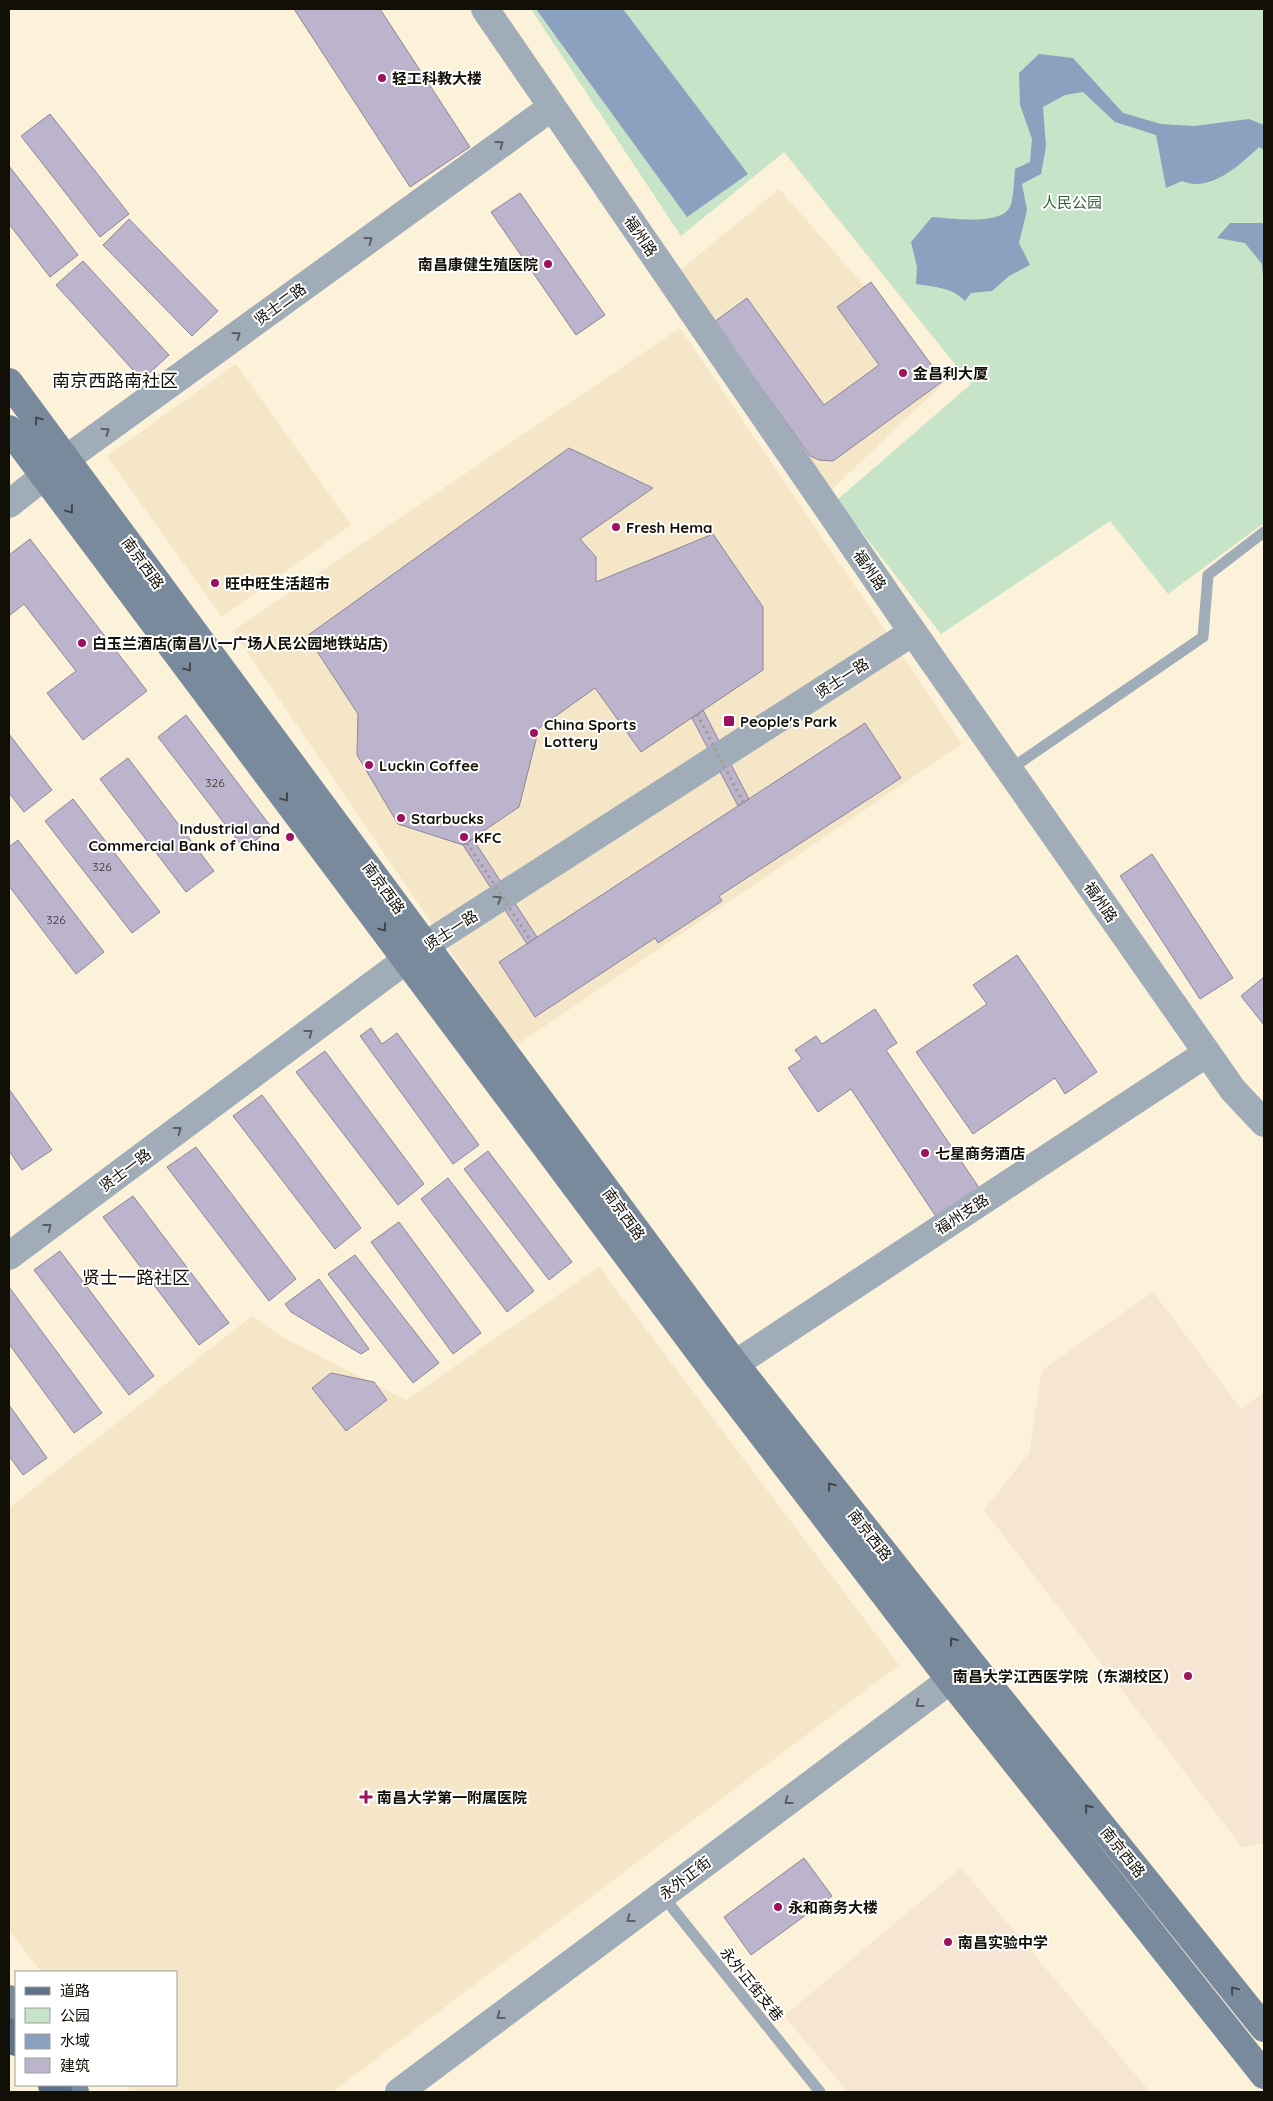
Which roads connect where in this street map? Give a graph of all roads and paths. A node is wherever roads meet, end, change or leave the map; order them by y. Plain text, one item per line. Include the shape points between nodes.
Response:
1 (485, 9) edge
2 (552, 106) junction
3 (9, 382) edge
4 (9, 429) edge
5 (66, 459) junction
6 (45, 477) junction
7 (9, 504) edge
8 (1264, 532) edge
9 (913, 632) junction
10 (697, 714) dead end
11 (1008, 770) junction
12 (743, 802) dead end
13 (467, 843) dead end
14 (531, 941) dead end
15 (416, 953) junction
16 (1207, 1053) junction
17 (1264, 1124) edge
18 (9, 1256) edge
19 (727, 1371) junction
20 (972, 1664) junction
21 (950, 1680) junction
22 (662, 1895) junction
23 (1264, 2028) edge
24 (1264, 2075) edge
25 (399, 2092) edge
26 (820, 2092) edge

1 - 2 street, 福州路
5 -> 2 street, 贤士二路
2 - 9 street, 福州路
5 -> 3 main road, 南京西路
4 - 6 main road, 南京西路
5 - 6 street, 贤士二路
5 - 15 main road, 南京西路
6 - 7 street, 贤士二路
6 -> 15 main road, 南京西路
8 - 11 lane via 1208,574 1203,637
9 - 11 street, 福州路
15 -> 9 street, 贤士一路
10 - 12 path, bridge
11 - 16 street, 福州路
13 - 14 path, bridge
18 -> 15 street, 贤士一路
15 - 19 main road, 南京西路
16 - 17 street, 福州路 via 1233,1090
16 - 19 street, 福州支路
20 -> 19 main road, 南京西路
19 - 21 main road, 南京西路
20 - 21 street, 永外正街
23 -> 20 main road, 南京西路
21 -> 22 street, 永外正街
21 - 24 main road, 南京西路
22 -> 25 street, 永外正街
22 - 26 lane, 永外正街支巷

